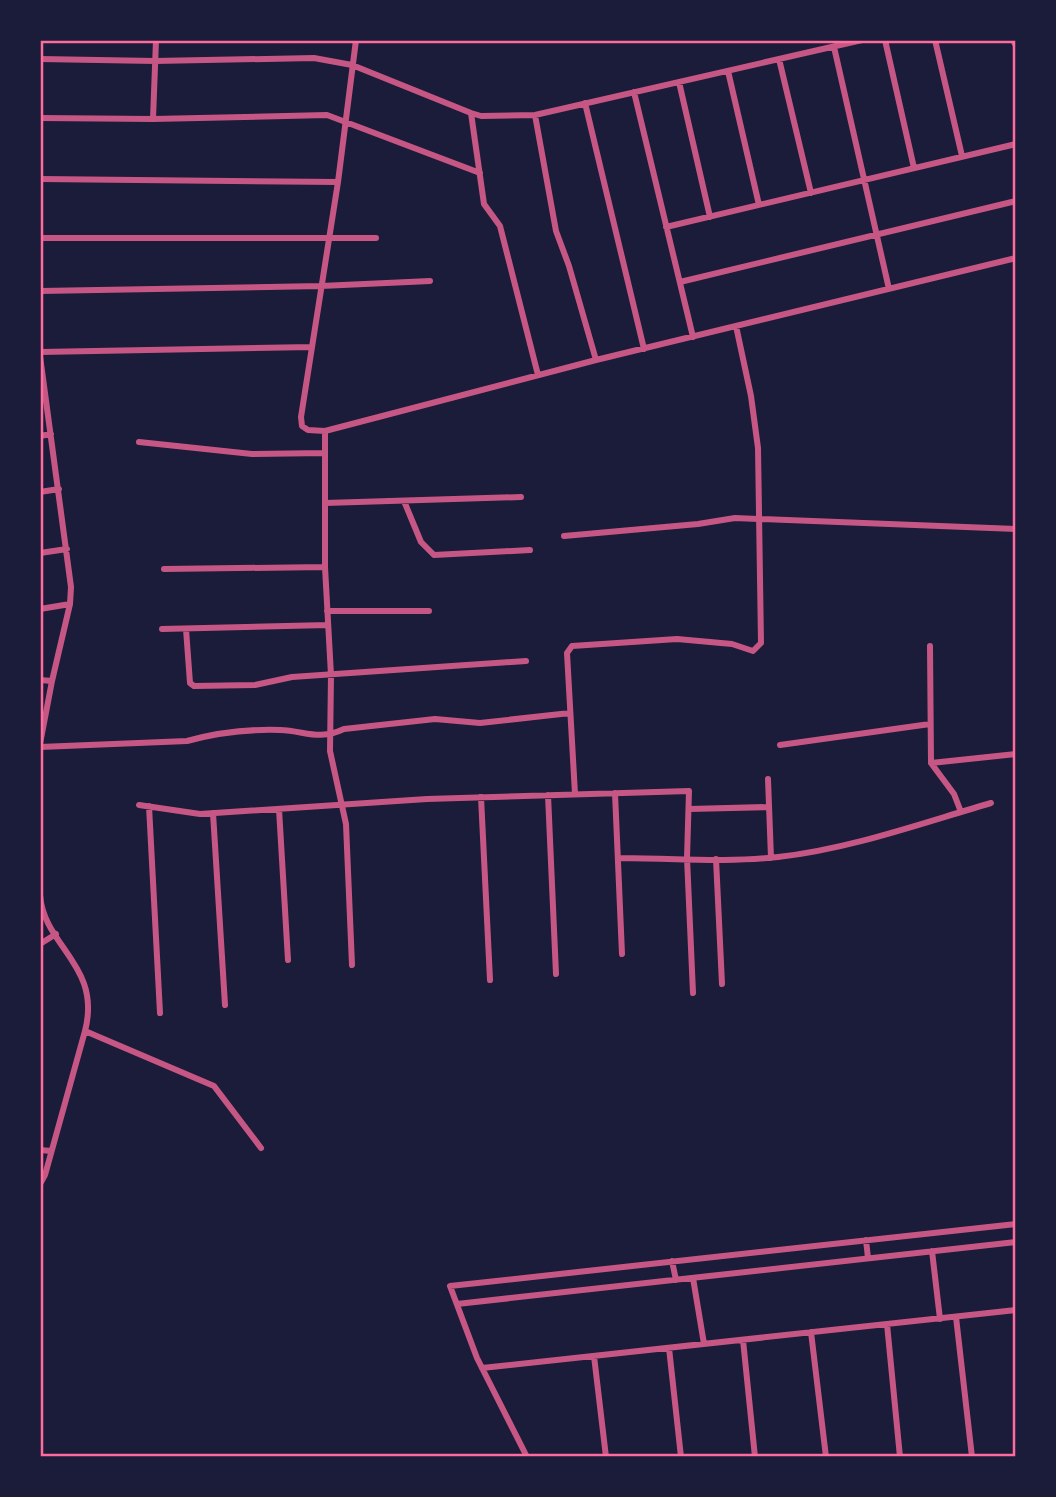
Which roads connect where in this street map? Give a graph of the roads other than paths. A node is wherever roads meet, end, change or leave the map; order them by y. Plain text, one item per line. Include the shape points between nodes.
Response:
1 (156, 40) edge
2 (356, 40) edge
3 (862, 40) edge
4 (885, 40) edge
5 (935, 40) edge
6 (1013, 40) edge
7 (1016, 46) edge
8 (834, 47) junction
9 (40, 59) edge
10 (779, 59) junction
11 (155, 61) junction
12 (352, 65) junction
13 (728, 71) junction
14 (679, 82) junction
15 (634, 92) junction
16 (585, 103) junction
17 (471, 114) junction
18 (535, 115) junction
19 (40, 118) edge
20 (153, 119) junction
21 (345, 121) junction
22 (1016, 144) edge
23 (962, 156) junction
24 (914, 168) junction
25 (480, 173) junction
26 (40, 179) edge
27 (864, 181) junction
28 (338, 182) junction
29 (811, 193) junction
30 (1016, 201) edge
31 (759, 205) junction
32 (710, 217) junction
33 (666, 227) junction
34 (877, 234) junction
35 (40, 238) edge
36 (376, 238) dead end
37 (329, 239) junction
38 (1016, 258) edge
39 (430, 281) dead end
40 (680, 282) junction
41 (321, 286) junction
42 (889, 289) junction
43 (40, 291) edge
44 (736, 326) junction
45 (693, 337) junction
46 (312, 347) junction
47 (644, 349) junction
48 (40, 354) edge
49 (596, 360) junction
50 (41, 374) edge
51 (538, 375) junction
52 (326, 431) junction
53 (51, 434) junction
54 (40, 436) edge
55 (139, 442) dead end
56 (325, 453) junction
57 (59, 489) junction
58 (40, 492) edge
59 (522, 497) dead end
60 (404, 501) junction
61 (325, 503) junction
62 (759, 520) junction
63 (1016, 528) edge
64 (564, 536) dead end
65 (67, 549) junction
66 (530, 550) dead end
67 (40, 553) edge
68 (325, 567) junction
69 (164, 569) dead end
70 (70, 604) junction
71 (40, 609) edge
72 (327, 611) junction
73 (429, 611) dead end
74 (328, 625) junction
75 (162, 629) dead end
76 (186, 629) junction
77 (930, 646) dead end
78 (526, 661) dead end
79 (331, 676) junction
80 (40, 680) edge
81 (52, 681) junction
82 (570, 713) junction
83 (930, 723) junction
84 (331, 736) junction
85 (41, 741) edge
86 (780, 744) dead end
87 (1016, 754) edge
88 (931, 763) junction
89 (768, 779) dead end
90 (615, 793) junction
91 (575, 794) junction
92 (548, 795) junction
93 (481, 797) junction
94 (991, 803) dead end
95 (342, 804) junction
96 (139, 805) dead end
97 (149, 806) junction
98 (769, 807) junction
99 (279, 809) junction
100 (688, 809) junction
101 (961, 812) junction
102 (213, 813) junction
103 (618, 858) junction
104 (771, 858) junction
105 (687, 859) junction
106 (716, 859) junction
107 (40, 895) edge
108 (56, 934) junction
109 (40, 944) edge
110 (622, 954) dead end
111 (288, 960) dead end
112 (352, 965) dead end
113 (555, 974) dead end
114 (489, 980) dead end
115 (722, 984) dead end
116 (693, 993) dead end
117 (225, 1004) dead end
118 (160, 1013) dead end
119 (85, 1031) junction
120 (261, 1148) dead end
121 (40, 1150) edge
122 (51, 1151) junction
123 (40, 1184) edge
124 (1016, 1224) edge
125 (866, 1240) junction
126 (1016, 1242) edge
127 (932, 1251) junction
128 (868, 1258) junction
129 (672, 1261) junction
130 (693, 1278) junction
131 (676, 1280) junction
132 (457, 1304) junction
133 (1016, 1310) edge
134 (956, 1317) junction
135 (940, 1318) junction
136 (887, 1324) junction
137 (811, 1332) junction
138 (743, 1340) junction
139 (704, 1344) junction
140 (669, 1348) junction
141 (594, 1356) junction
142 (482, 1368) junction
143 (527, 1457) edge
144 (606, 1457) edge
145 (681, 1457) edge
146 (755, 1457) edge
147 (826, 1457) edge
148 (900, 1457) edge
149 (972, 1457) edge

1 - 11 street
2 - 12 street
3 - 8 street
4 - 24 street
5 - 23 street
6 - 7 street
8 - 10 street
8 - 27 street
9 - 11 street
10 - 13 street
10 - 29 street
11 - 12 street via 290,57
11 - 20 street
12 - 17 street
12 - 21 street
13 - 14 street
13 - 31 street
14 - 15 street
14 - 32 street
15 - 16 street
15 - 33 street
16 - 18 street
16 - 47 street
17 - 18 street
17 - 25 street
18 - 49 street via 556,231
19 - 20 street
20 - 21 street via 327,115
21 - 25 street
21 - 28 street
22 - 23 street
23 - 24 street
24 - 27 street
25 - 51 street via 484,204 500,226
26 - 28 street
27 - 29 street
27 - 34 street
28 - 37 street
29 - 31 street
30 - 34 street
31 - 32 street
32 - 33 street
33 - 40 street
34 - 40 street
34 - 42 street
35 - 37 street
36 - 37 street
37 - 41 street
38 - 42 street
39 - 41 street
40 - 45 street
41 - 43 street
41 - 46 street
42 - 44 street
44 - 45 street
44 - 62 street via 755,420
45 - 47 street
46 - 48 street
46 - 52 street via 302,426
47 - 49 street
48 - 50 street
49 - 51 street
50 - 53 street
51 - 52 street
52 - 56 street
53 - 54 street
53 - 57 street
55 - 56 street via 252,454
56 - 61 street
57 - 58 street
57 - 65 street
59 - 60 street
60 - 61 street
60 - 66 street via 421,542 434,555
61 - 68 street
62 - 63 street
62 - 64 street via 735,518
62 - 82 street via 759,648 753,651 732,644 677,639 572,646 567,653
65 - 67 street
65 - 70 street
68 - 69 street
68 - 72 street
70 - 71 street
70 - 81 street
72 - 73 street
72 - 74 street
74 - 76 street
74 - 79 street
75 - 76 street
76 - 79 street via 188,675 194,686
77 - 83 street
78 - 79 street
79 - 84 street
80 - 81 street
81 - 85 street
82 - 84 street via 480,723 435,719 344,729
82 - 91 street
83 - 86 street
83 - 88 street
84 - 85 street via 279,730 187,741
84 - 95 street via 331,762
87 - 88 street
88 - 101 street via 959,801
89 - 98 street
90 - 91 street
90 - 100 street via 689,791
90 - 103 street
91 - 92 street
92 - 93 street
92 - 113 street
93 - 95 street
93 - 114 street
94 - 101 street
95 - 99 street
95 - 112 street
96 - 97 street
97 - 102 street
97 - 118 street
98 - 100 street
98 - 104 street
99 - 102 street
99 - 111 street
100 - 105 street
101 - 104 street via 853,842
102 - 117 street
103 - 105 street
103 - 110 street
104 - 106 street
105 - 106 street
105 - 116 street
106 - 115 street
107 - 108 street
108 - 109 street
108 - 119 street via 85,982
119 - 120 street via 214,1086
119 - 122 street
121 - 122 street
122 - 123 street
124 - 125 street
125 - 128 street
125 - 129 street
126 - 127 street
127 - 128 street
127 - 135 street
128 - 130 street
129 - 131 street
129 - 132 street via 450,1286
130 - 131 street
130 - 139 street
131 - 132 street
132 - 142 street
133 - 134 street
134 - 135 street
134 - 149 street
135 - 136 street
136 - 137 street
136 - 148 street
137 - 138 street
137 - 147 street
138 - 139 street
138 - 146 street
139 - 140 street
140 - 141 street
140 - 145 street
141 - 142 street
141 - 144 street
142 - 143 street

